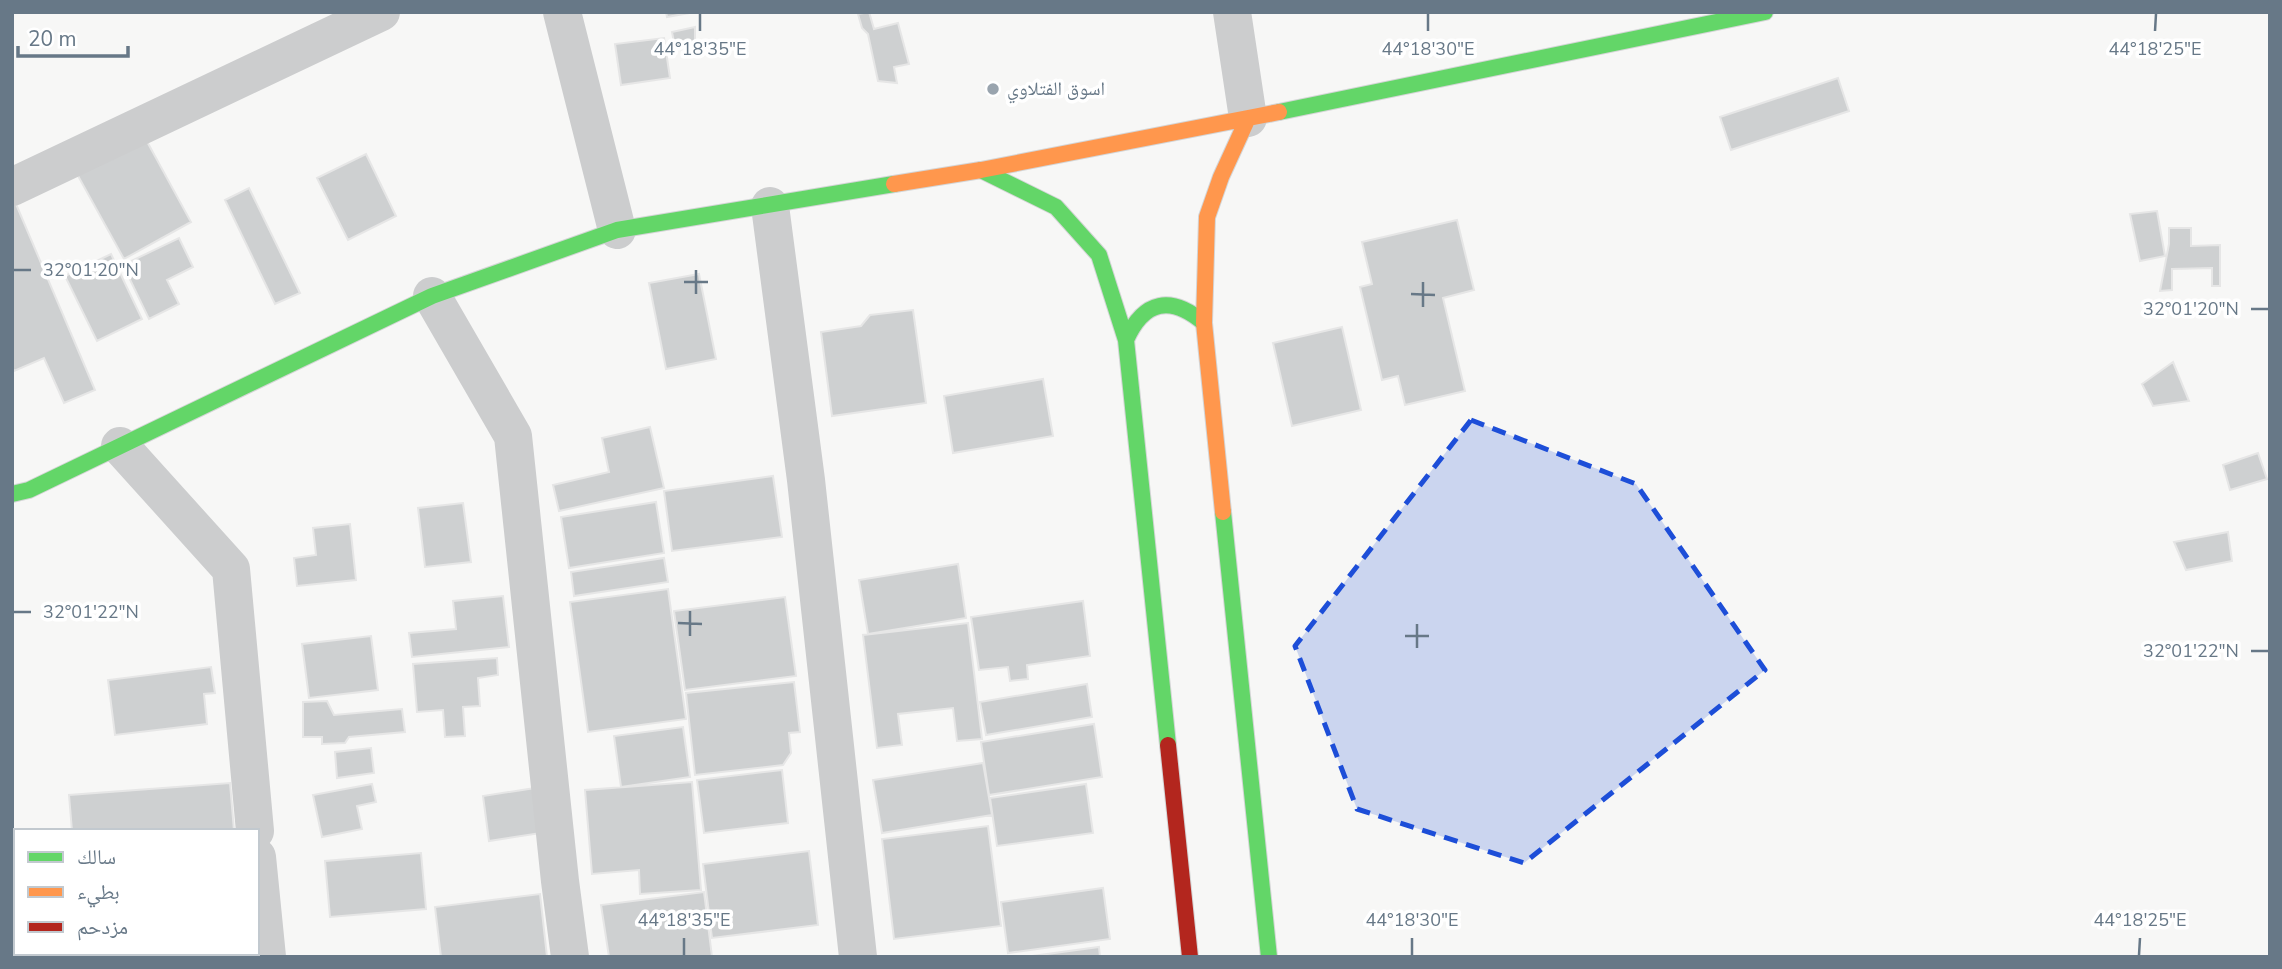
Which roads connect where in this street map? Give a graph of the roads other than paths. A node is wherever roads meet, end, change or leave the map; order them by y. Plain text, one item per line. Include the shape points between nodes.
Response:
1 (381, 12) edge
2 (562, 12) edge
3 (1231, 12) edge
4 (1765, 12) edge
5 (1248, 118) junction
6 (981, 170) junction
7 (12, 187) edge
8 (770, 206) junction
9 (617, 230) junction
10 (432, 296) junction
11 (1204, 323) junction
12 (1126, 340) junction
13 (121, 446) junction
14 (12, 495) edge
15 (255, 829) edge
16 (259, 888) edge
17 (262, 934) edge
18 (570, 957) edge
19 (858, 957) edge
20 (1189, 957) edge
21 (1269, 957) edge

1 - 7 street
2 - 9 street
3 - 5 street
4 - 5 street
5 - 6 street
5 - 11 street via 1207,217
6 - 8 street
6 - 12 street via 1056,207 1099,255
8 - 9 street
8 - 19 street via 806,480
9 - 10 street
10 - 13 street
10 - 18 street via 513,436
11 - 12 street via 1184,307 1158,306 1137,318
11 - 21 street
12 - 20 street
13 - 14 street
13 - 15 street via 232,569
16 - 17 street

